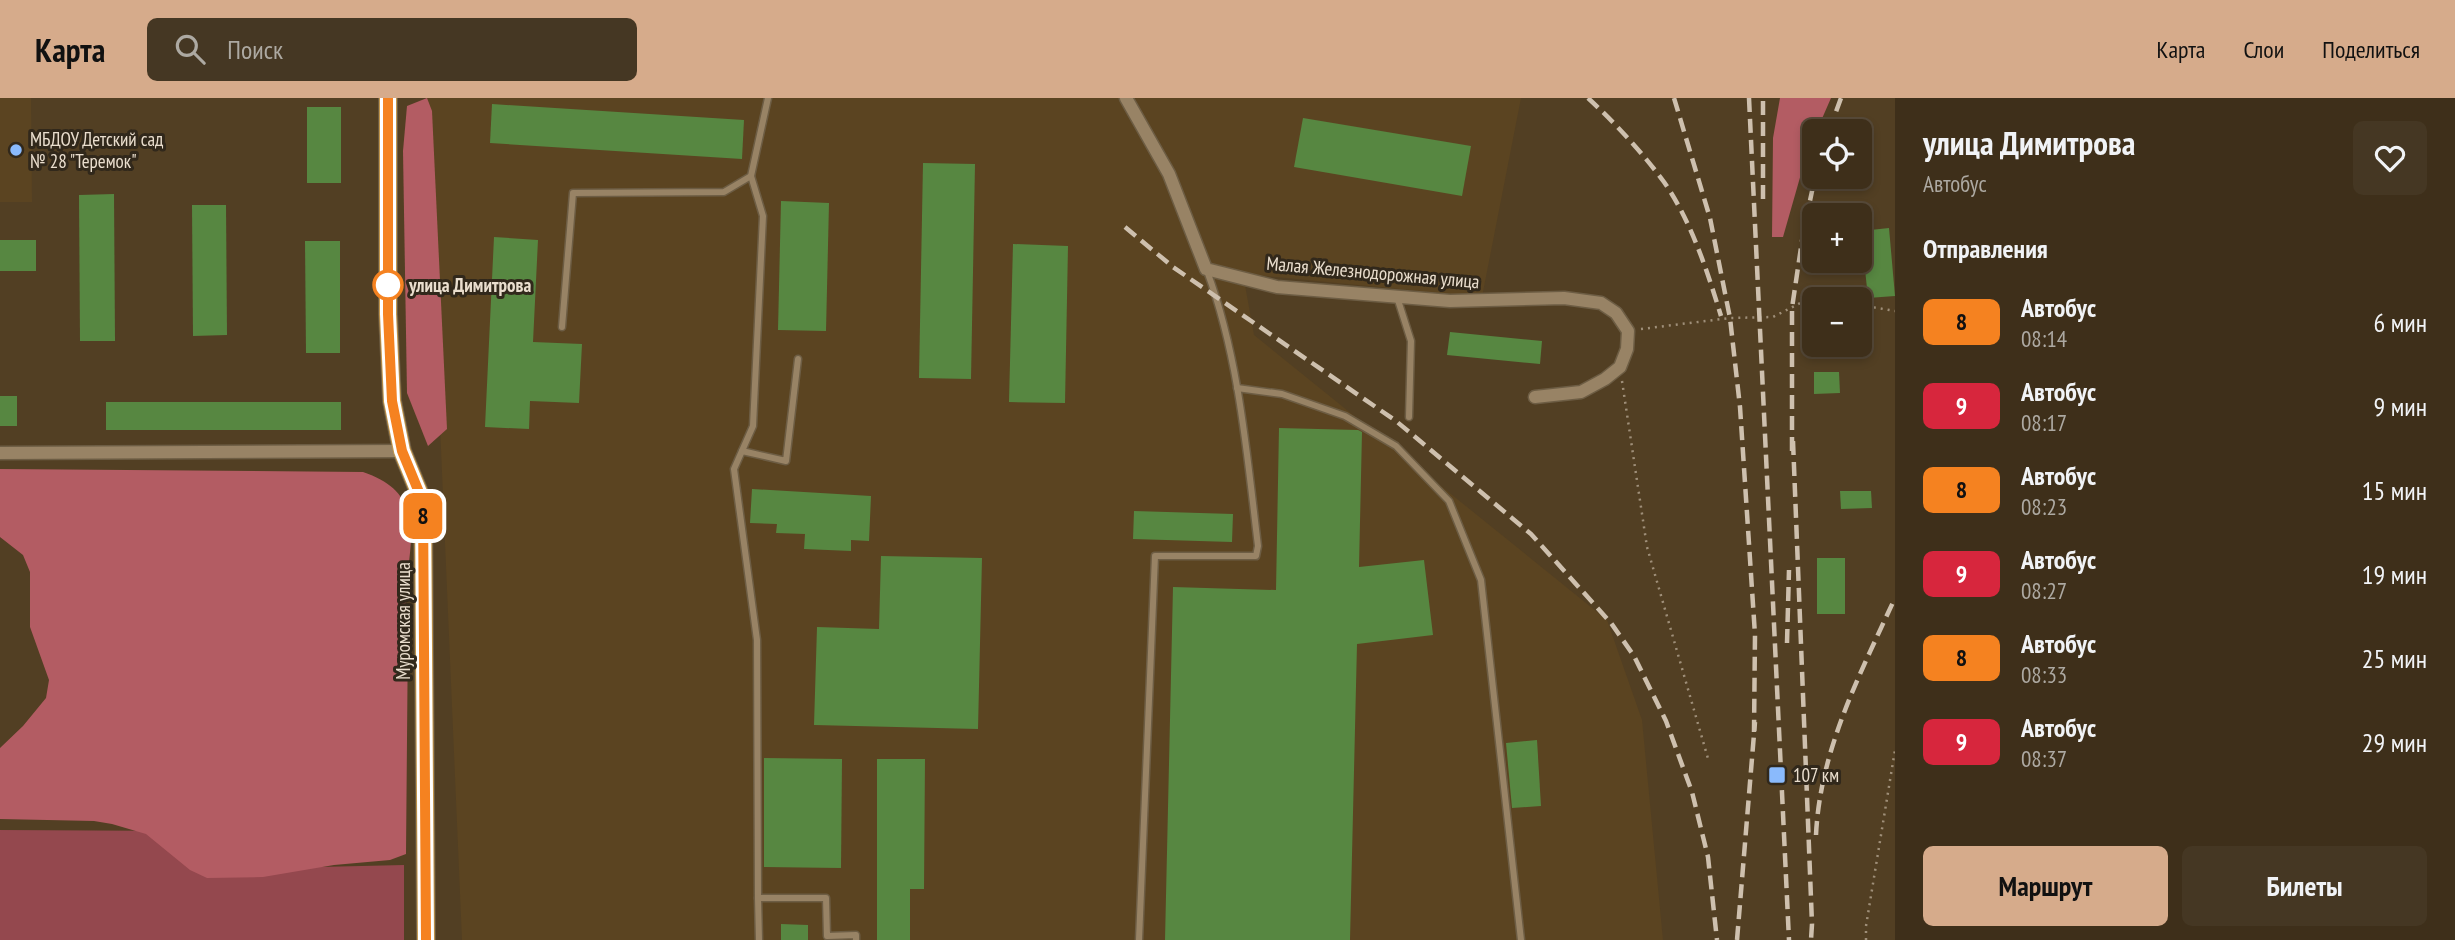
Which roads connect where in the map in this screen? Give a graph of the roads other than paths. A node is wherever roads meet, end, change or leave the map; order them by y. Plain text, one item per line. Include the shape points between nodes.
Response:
1 (388, 98) edge
2 (768, 98) edge
3 (1126, 98) edge
4 (751, 176) junction
5 (1206, 269) junction
6 (1397, 297) junction
7 (562, 327) dead end
8 (798, 359) dead end
9 (1237, 388) junction
10 (1535, 397) dead end
11 (1409, 418) dead end
12 (402, 451) junction
13 (742, 451) junction
14 (0, 453) edge
15 (758, 898) junction
16 (426, 940) edge
17 (759, 940) edge
18 (856, 940) edge
19 (1139, 940) edge
20 (1521, 940) edge

1 - 12 main road, Муромская улица via 388,314 391,389
2 - 4 lane
3 - 5 street via 1169,174
4 - 7 lane via 724,192 573,192
4 - 13 lane via 763,216 753,426
5 - 6 street, Малая Железнодорожная улица via 1277,287
5 - 9 lane
6 - 10 street, Малая Железнодорожная улица via 1450,301 1564,298 1601,303 1616,313 1628,331 1620,367 1581,392
6 - 11 lane via 1411,341
8 - 13 lane via 786,460
9 - 19 lane via 1256,555 1155,556
9 - 20 lane via 1282,394 1345,416 1395,446 1449,501 1481,580
12 - 14 street
12 - 16 main road, Муромская улица via 423,502
13 - 15 lane via 734,469 757,640
15 - 17 lane
15 - 18 lane via 825,898 827,936 856,935

